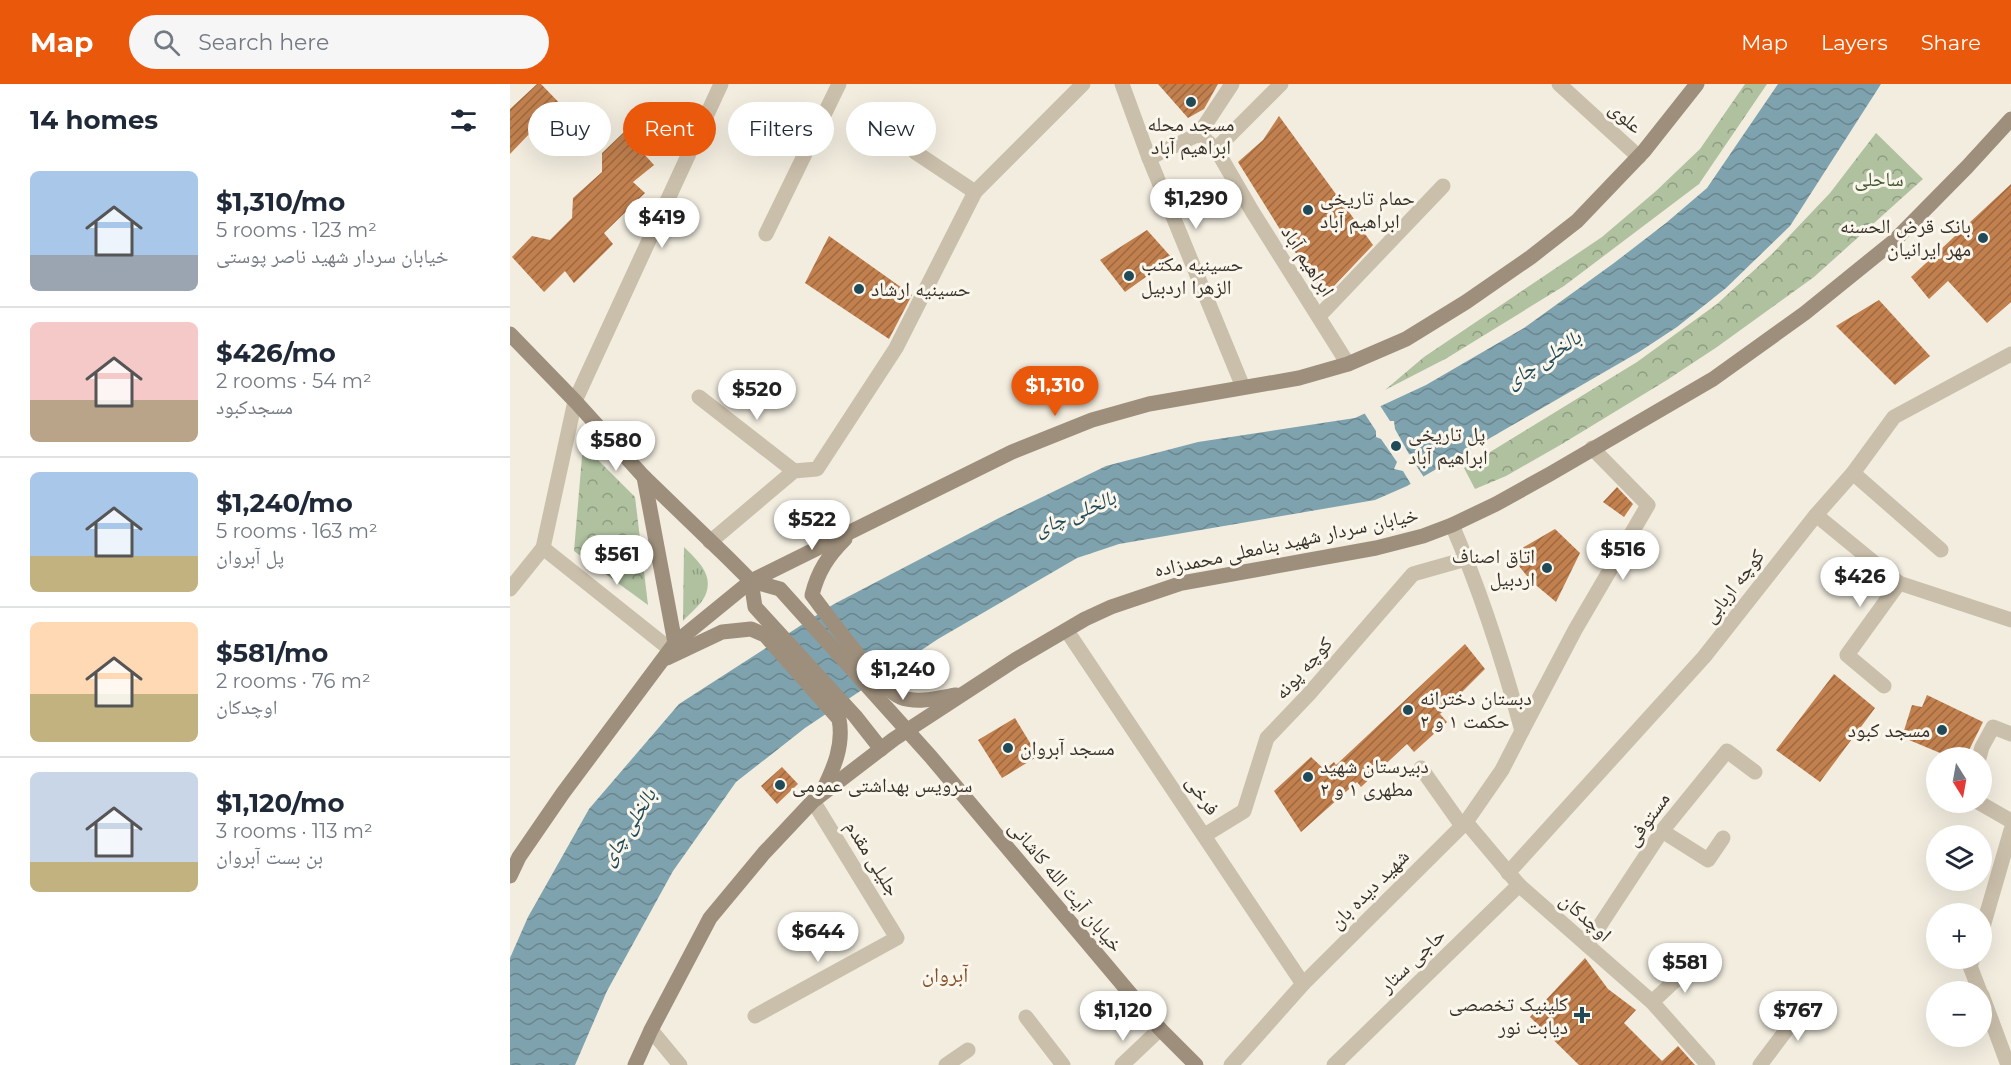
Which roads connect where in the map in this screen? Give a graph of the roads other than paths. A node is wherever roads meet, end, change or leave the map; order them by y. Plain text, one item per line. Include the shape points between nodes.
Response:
1 (720, 84) edge
2 (839, 84) edge
3 (1083, 84) edge
4 (1122, 84) edge
5 (1232, 84) edge
6 (1281, 84) edge
7 (1558, 84) edge
8 (1697, 84) edge
9 (2011, 119) edge
10 (1199, 134) junction
11 (1216, 149) junction
12 (921, 156) edge
13 (1639, 157) junction
14 (1149, 158) junction
15 (1443, 186) dead end
16 (975, 192) junction
17 (766, 234) dead end
18 (1319, 316) junction
19 (510, 334) edge
20 (2011, 354) edge
21 (1348, 364) junction
22 (1243, 387) junction
23 (699, 397) dead end
24 (575, 401) junction
25 (1592, 448) junction
26 (794, 471) junction
27 (1853, 473) junction
28 (644, 477) junction
29 (1816, 515) junction
30 (1452, 525) junction
31 (852, 531) junction
32 (710, 542) junction
33 (543, 548) junction
34 (1941, 550) dead end
35 (1466, 559) junction
36 (751, 581) junction
37 (1899, 583) junction
38 (510, 589) edge
39 (2011, 620) edge
40 (1067, 631) junction
41 (776, 639) junction
42 (670, 651) junction
43 (1884, 686) dead end
44 (879, 689) junction
45 (962, 694) junction
46 (907, 730) junction
47 (1522, 731) junction
48 (2011, 734) edge
49 (1982, 747) edge
50 (880, 749) junction
51 (1421, 768) dead end
52 (1755, 772) dead end
53 (817, 798) junction
54 (1992, 810) edge
55 (2011, 820) edge
56 (1464, 824) junction
57 (2011, 830) edge
58 (1662, 831) junction
59 (1205, 835) junction
60 (1723, 838) dead end
61 (2011, 838) edge
62 (1508, 873) junction
63 (510, 876) edge
64 (1519, 885) junction
65 (1991, 903) edge
66 (1587, 945) junction
67 (1695, 962) dead end
68 (1303, 984) junction
69 (1809, 1000) dead end
70 (1652, 1002) junction
71 (755, 1016) dead end
72 (1026, 1017) dead end
73 (1992, 1022) edge
74 (1160, 1029) junction
75 (651, 1030) junction
76 (968, 1050) dead end
77 (635, 1065) edge
78 (680, 1065) edge
79 (946, 1065) edge
80 (1063, 1065) edge
81 (1122, 1065) edge
82 (1196, 1065) edge
83 (1231, 1065) edge
84 (1334, 1065) edge
85 (1708, 1065) edge
86 (1761, 1065) edge
87 (2008, 1065) edge

1 - 24 street
2 - 17 street
3 - 16 street
4 - 14 street
5 - 10 street
6 - 11 street
7 - 13 street, علوی
8 - 13 main road
9 - 25 main road, خیابان سردار شهید بنامعلی محمدزاده via 1894,241 1805,313 1713,379
10 - 11 street, ابراهیم آباد
10 - 14 street
11 - 18 street, ابراهیم آباد
12 - 16 street
13 - 21 main road via 1577,221 1531,257 1406,339
14 - 22 street
15 - 18 street
16 - 26 street via 896,348 817,469
18 - 21 street, ابراهیم آباد
19 - 24 main road
20 - 27 street, کوچه اربابی via 1894,417
21 - 22 main road via 1299,378
22 - 31 main road via 1149,404 1092,420 1012,452
23 - 26 street
24 - 28 main road
24 - 33 street
25 - 30 main road, خیابان سردار شهید بنامعلی محمدزاده
25 - 47 street, شهید دیده بان via 1648,505
26 - 32 street
27 - 29 street, کوچه اربابی
27 - 34 street
28 - 32 main road
28 - 42 main road
29 - 37 street
29 - 62 street, کوچه اربابی via 1704,657
30 - 35 street
30 - 40 main road, خیابان سردار شهید بنامعلی محمدزاده via 1376,548 1182,583 1111,607
31 - 36 main road
31 - 44 main road via 828,555 812,595
32 - 36 main road
33 - 38 street
33 - 42 street
35 - 47 street
35 - 59 street, کوچه پونه via 1413,574 1267,738 1244,811
36 - 41 main road via 755,608
36 - 42 main road
36 - 44 main road via 780,589
37 - 39 street
37 - 43 street via 1847,655
40 - 45 main road, خیابان سردار شهید بنامعلی محمدزاده
40 - 59 street, فرخی
41 - 42 main road via 751,629 722,632
41 - 50 main road via 851,711
41 - 53 main road via 839,718 839,753
42 - 63 main road via 563,793
44 - 45 main road via 927,700
44 - 46 main road, خیابان آیت الله کاشانی
45 - 46 main road, خیابان سردار شهید بنامعلی محمدزاده
46 - 50 main road, خیابان سردار شهید بنامعلی محمدزاده
46 - 74 main road, خیابان آیت الله کاشانی
47 - 56 street, شهید دیده بان via 1502,770
48 - 49 street via 1993,727
50 - 53 main road, خیابان سردار شهید بنامعلی محمدزاده
51 - 56 street, اوچدکان
52 - 58 street, مستوفی via 1727,751
53 - 71 street, جلیلی مقدم via 897,938
53 - 75 main road, خیابان سردار شهید بنامعلی محمدزاده via 710,918
54 - 55 street
56 - 62 street, اوچدکان
56 - 68 street, شهید دیده بان
57 - 61 street
58 - 60 street via 1708,860
58 - 66 street, مستوفی
59 - 68 street, فرخی
61 - 65 street
62 - 64 street, اوچدکان
64 - 66 street, اوچدکان
64 - 84 street, حاجی ستار
66 - 70 street, اوچدکان
67 - 70 street
68 - 83 street, شهید دیده بان
69 - 86 street
70 - 85 street, اوچدکان
72 - 80 street
73 - 87 street
74 - 81 street
74 - 82 main road, خیابان آیت الله کاشانی
75 - 77 main road, خیابان سردار شهید بنامعلی محمدزاده
75 - 78 street
76 - 79 street

